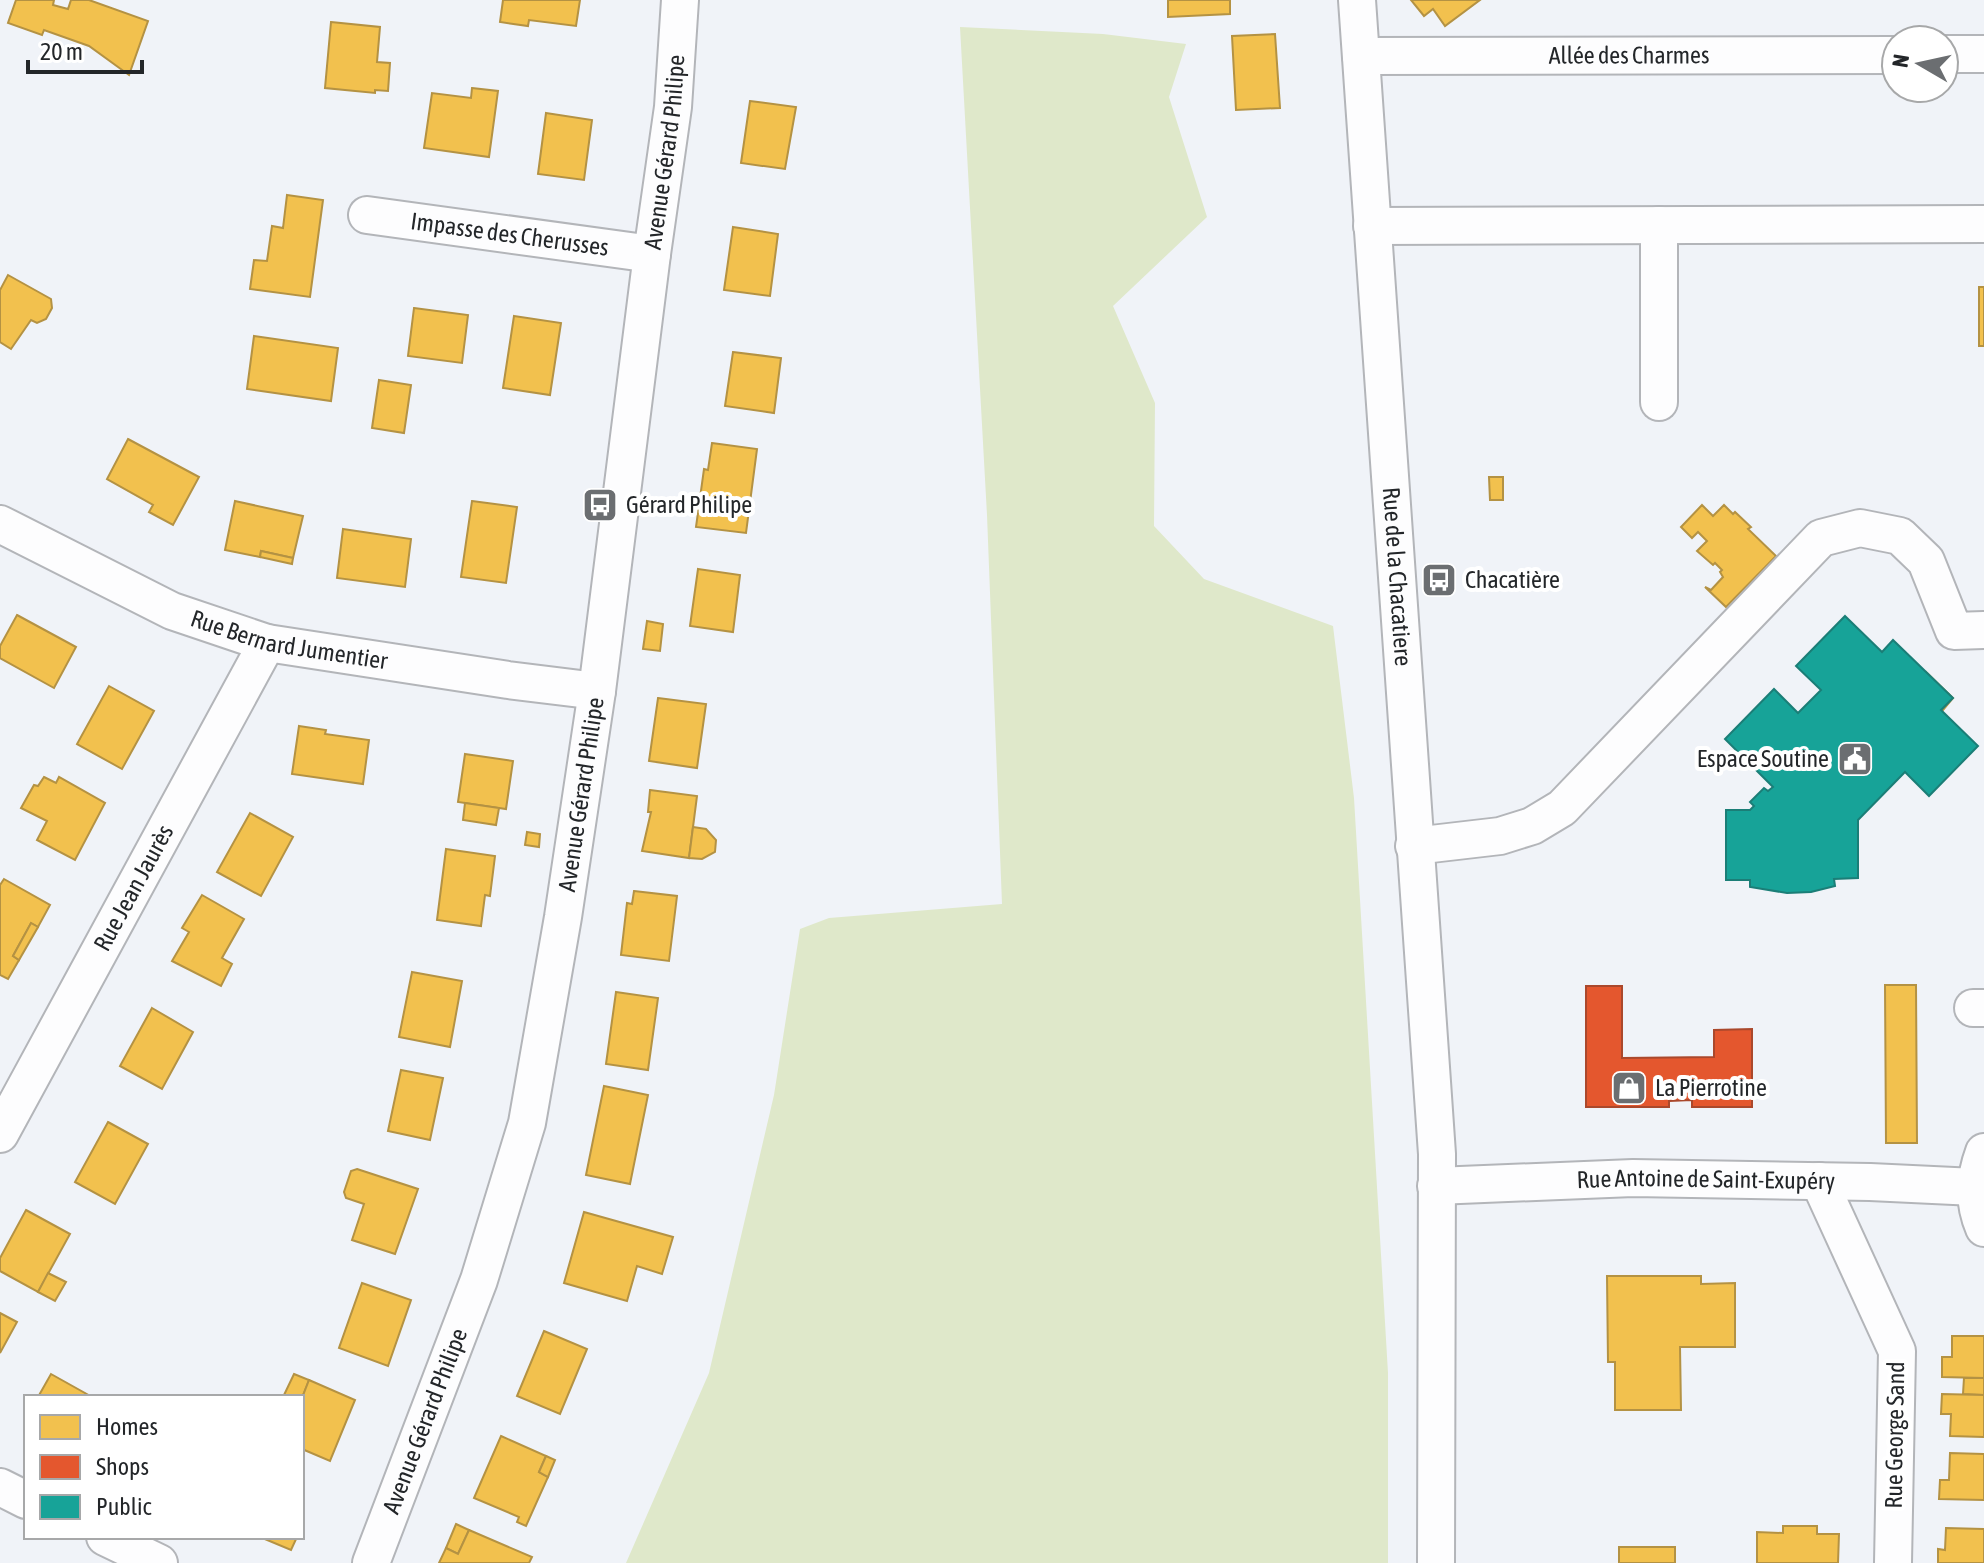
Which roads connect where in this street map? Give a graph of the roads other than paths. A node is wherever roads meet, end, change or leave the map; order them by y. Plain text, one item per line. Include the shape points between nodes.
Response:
1 (680, 0) edge
2 (1357, 0) edge
3 (1960, 54) edge
4 (1984, 54) edge
5 (1880, 55) edge
6 (1361, 56) junction
7 (367, 215) dead end
8 (1984, 224) edge
9 (1659, 225) junction
10 (1372, 226) junction
11 (652, 254) junction
12 (1659, 402) dead end
13 (0, 524) edge
14 (1984, 630) edge
15 (267, 643) junction
16 (597, 691) junction
17 (1414, 846) junction
18 (0, 1134) edge
19 (1984, 1152) edge
20 (1436, 1170) junction
21 (1819, 1181) junction
22 (1975, 1187) junction
23 (1984, 1228) edge
24 (0, 1487) edge
25 (24, 1499) edge
26 (109, 1539) edge
27 (159, 1563) edge
28 (371, 1563) edge
29 (1436, 1563) edge
30 (1893, 1563) edge

1 - 11 street, Avenue Gérard Philipe via 673,107
2 - 6 street, Rue de la Chacatiere
3 - 4 street
5 - 6 street, Allée des Charmes
6 - 10 street, Rue de la Chacatiere
7 - 11 street, Impasse des Cherusses
8 - 9 street
9 - 10 street
9 - 12 street
10 - 17 street, Rue de la Chacatiere
11 - 16 street, Avenue Gérard Philipe
13 - 15 street, Rue Bernard Jumentier via 172,611
14 - 17 street via 1954,631 1926,561 1900,536 1860,528 1821,538 1562,808 1532,826 1500,836
15 - 16 street, Rue Bernard Jumentier
15 - 18 street, Rue Jean Jaurès
16 - 28 street, Avenue Gérard Philipe via 527,1123 479,1280
17 - 20 street, Rue de la Chacatiere
19 - 22 street
20 - 21 street, Rue Antoine de Saint-Exupéry
20 - 29 street, Rue de la Chacatiere
21 - 22 street, Rue Antoine de Saint-Exupéry
21 - 30 street, Rue George Sand via 1897,1351
22 - 23 street
24 - 25 street
26 - 27 street

